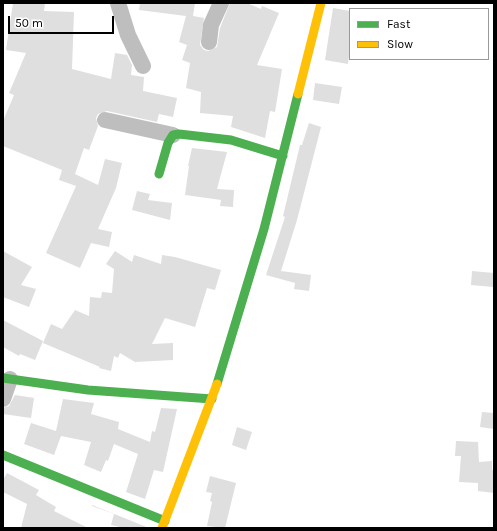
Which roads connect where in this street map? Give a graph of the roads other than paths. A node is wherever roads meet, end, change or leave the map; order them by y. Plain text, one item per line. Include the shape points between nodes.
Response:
1 (118, 3) edge
2 (221, 3) edge
3 (321, 3) edge
4 (208, 42) dead end
5 (143, 66) dead end
6 (105, 120) dead end
7 (174, 135) junction
8 (282, 156) junction
9 (159, 174) dead end
10 (6, 379) edge
11 (3, 399) edge
12 (212, 399) junction
13 (3, 455) edge
14 (163, 524) edge

1 - 5 street via 128,35
2 - 4 street via 211,25
3 - 8 street
6 - 7 street
7 - 8 street via 232,140
7 - 9 street via 168,143
8 - 12 street via 264,229
10 - 11 street
10 - 12 street via 88,390
12 - 14 street
13 - 14 street

